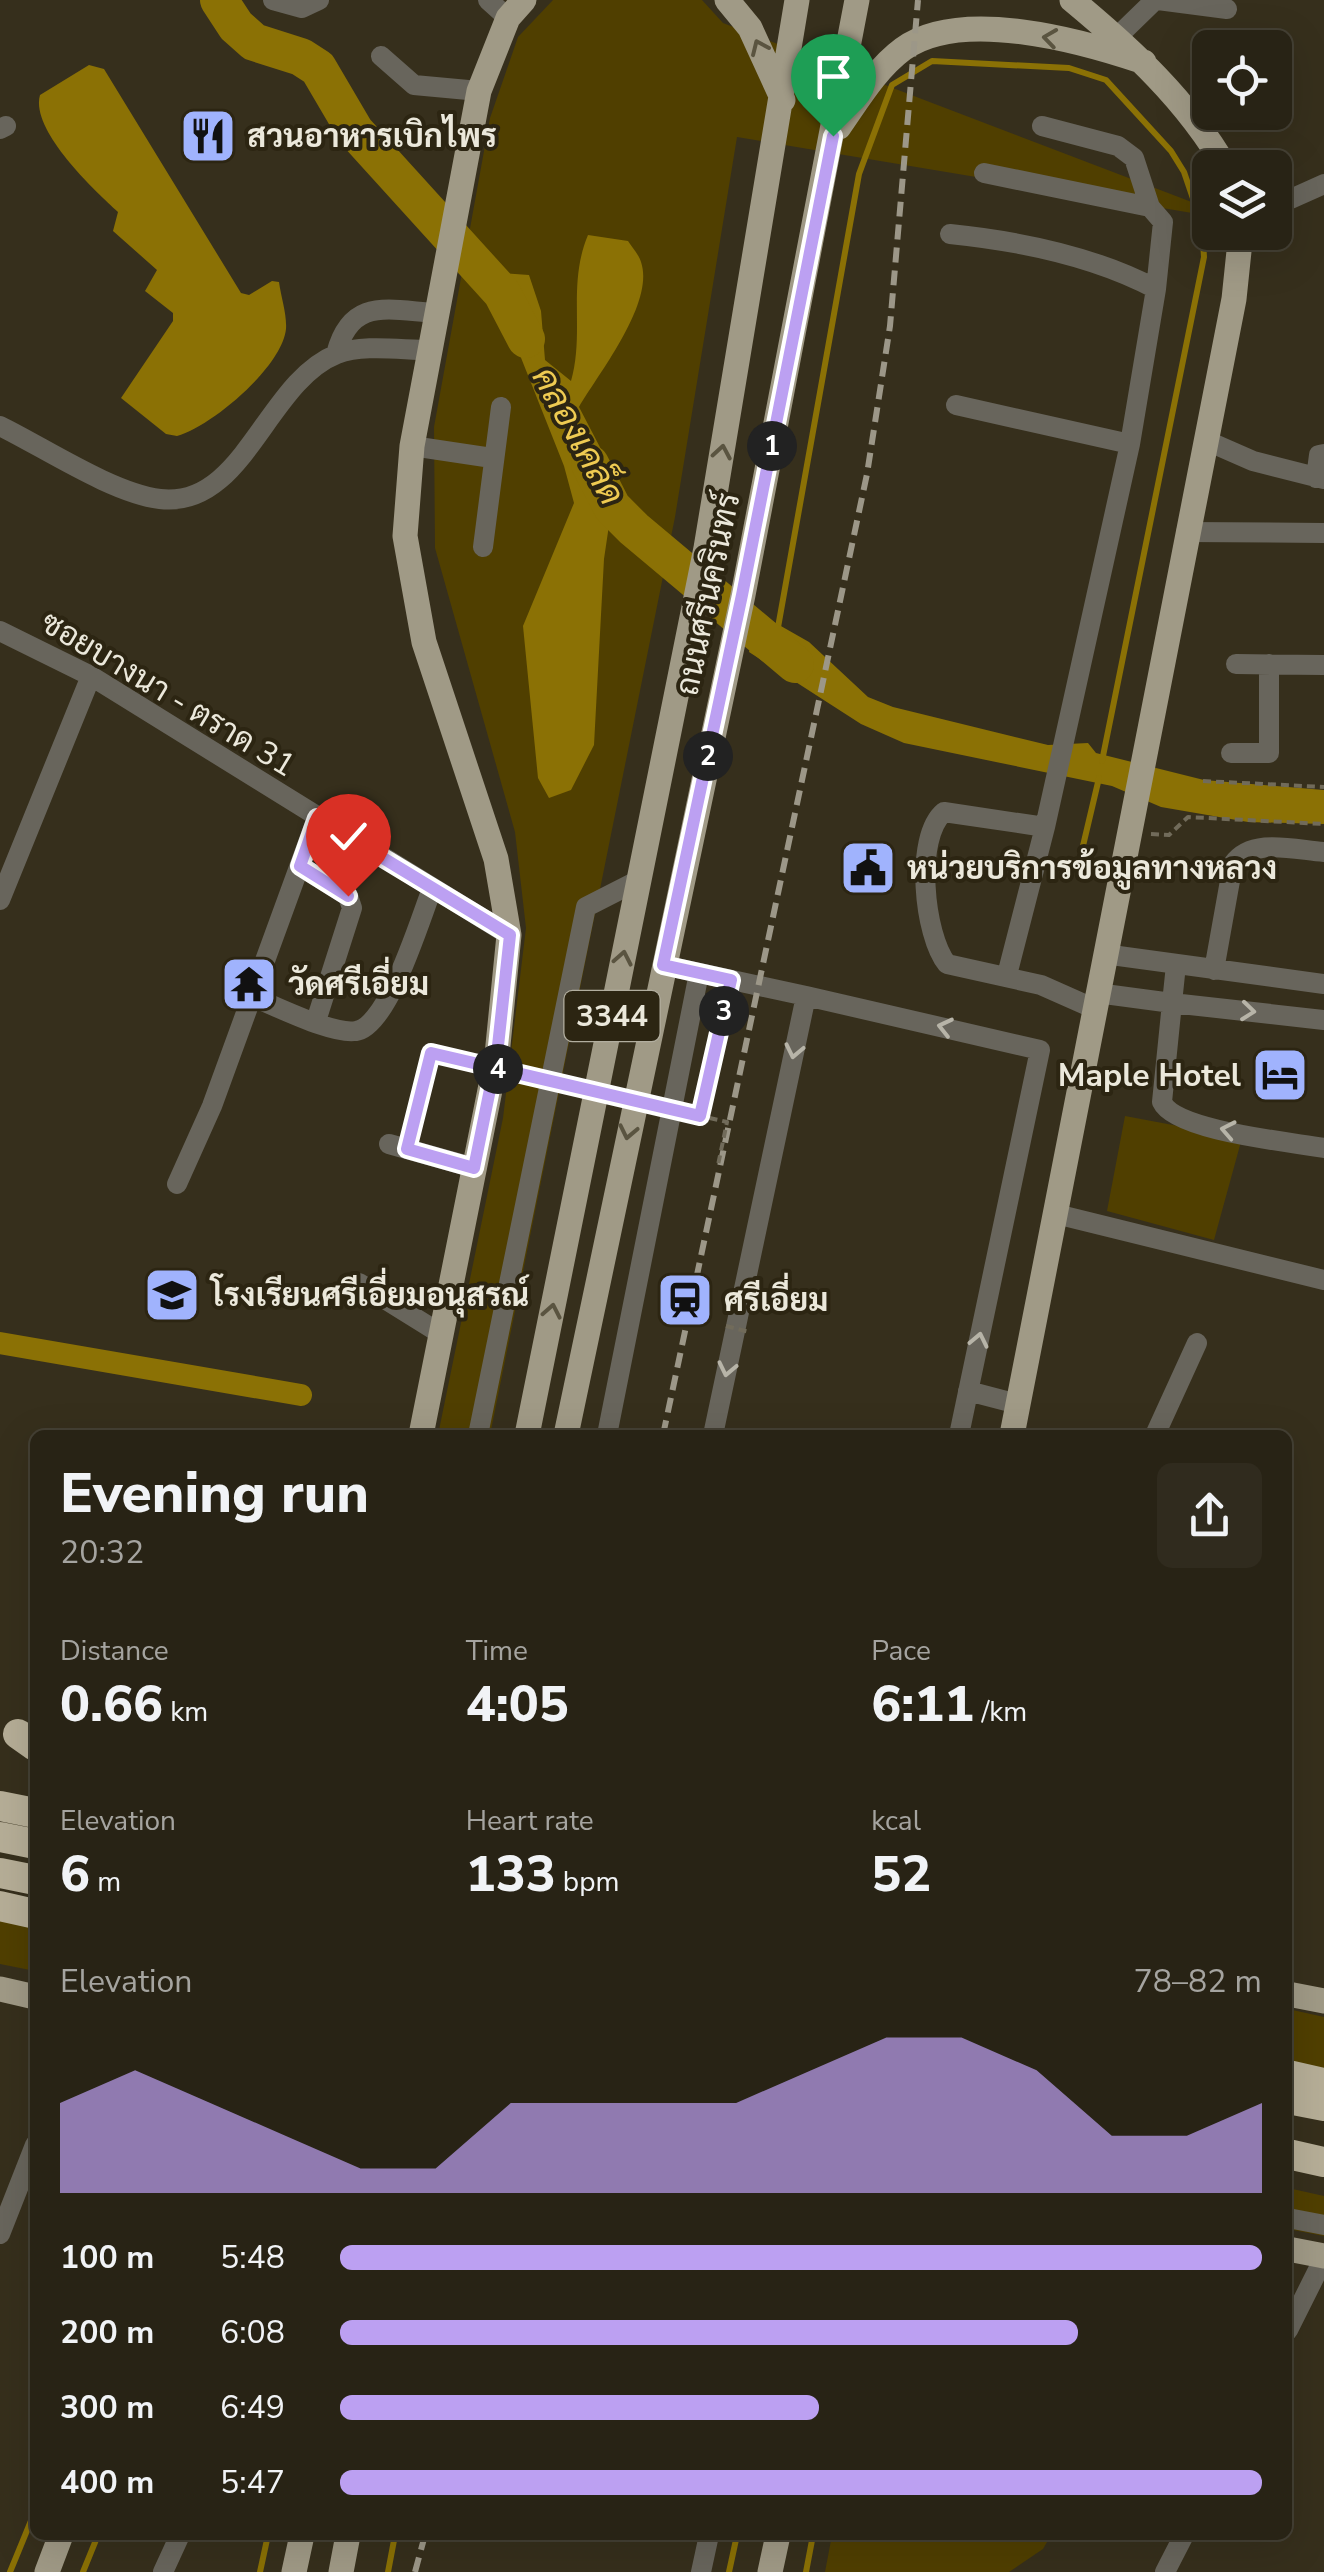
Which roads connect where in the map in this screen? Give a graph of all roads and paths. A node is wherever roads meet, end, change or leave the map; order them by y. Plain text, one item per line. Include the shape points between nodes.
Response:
1 (273, 0) edge
2 (319, 0) edge
3 (488, 0) edge
4 (727, 0) edge
5 (797, 0) edge
6 (857, 0) edge
7 (1072, 0) edge
8 (1157, 0) edge
9 (516, 9) edge
10 (1227, 9) dead end
11 (1117, 37) junction
12 (380, 56) dead end
13 (1144, 62) junction
14 (479, 91) junction
15 (782, 100) junction
16 (1042, 126) dead end
17 (833, 136) junction
18 (1216, 150) edge
19 (984, 173) dead end
20 (1324, 184) edge
21 (1292, 198) edge
22 (1150, 207) junction
23 (950, 234) dead end
24 (1238, 250) edge
25 (1156, 289) junction
26 (436, 313) junction
27 (429, 350) junction
28 (336, 354) junction
29 (956, 405) dead end
30 (501, 408) dead end
31 (0, 426) edge
32 (1205, 440) junction
33 (1130, 444) junction
34 (412, 446) junction
35 (1324, 454) edge
36 (492, 458) junction
37 (1320, 479) edge
38 (1186, 532) junction
39 (1324, 534) edge
40 (483, 547) dead end
41 (0, 631) edge
42 (1236, 664) dead end
43 (1268, 664) junction
44 (1324, 664) edge
45 (92, 676) junction
46 (1231, 753) dead end
47 (1202, 781) dead end
48 (1324, 787) edge
49 (317, 818) junction
50 (1129, 819) junction
51 (1324, 824) edge
52 (1045, 827) junction
53 (1324, 852) edge
54 (300, 866) junction
55 (639, 880) junction
56 (432, 890) junction
57 (0, 900) edge
58 (510, 935) junction
59 (1104, 954) junction
60 (663, 965) junction
61 (1176, 965) junction
62 (1214, 970) junction
63 (700, 973) junction
64 (1007, 975) junction
65 (731, 980) junction
66 (1324, 984) edge
67 (806, 996) junction
68 (252, 997) junction
69 (1096, 1001) junction
70 (1172, 1003) junction
71 (1324, 1020) edge
72 (316, 1021) junction
73 (700, 1116) junction
74 (398, 1146) joint
75 (1324, 1148) edge
76 (718, 1165) dead end
77 (474, 1168) junction
78 (177, 1184) dead end
79 (1056, 1214) junction
80 (1324, 1280) edge
81 (360, 1284) dead end
82 (726, 1326) dead end
83 (749, 1332) dead end
84 (442, 1334) junction
85 (1198, 1343) dead end
86 (968, 1391) junction
87 (1018, 1404) junction
88 (568, 1424) edge
89 (422, 1430) edge
90 (479, 1430) edge
91 (528, 1430) edge
92 (608, 1430) edge
93 (714, 1430) edge
94 (960, 1430) edge
95 (1013, 1430) edge
96 (1157, 1430) edge
97 (0, 1806) edge
98 (30, 1812) edge
99 (0, 1837) edge
100 (30, 1843) edge
101 (0, 1873) edge
102 (30, 1879) edge
103 (0, 1894) edge
104 (30, 1900) edge
105 (0, 1906) edge
106 (30, 1913) edge
107 (0, 1989) edge
108 (30, 1995) edge
109 (1292, 1995) edge
110 (1324, 2000) edge
111 (1292, 2077) edge
112 (1324, 2083) edge
113 (1292, 2100) edge
114 (1324, 2106) edge
115 (1292, 2135) edge
116 (1324, 2141) edge
117 (1292, 2155) edge
118 (30, 2159) edge
119 (1324, 2162) edge
120 (1292, 2169) edge
121 (1324, 2176) edge
122 (1292, 2219) edge
123 (1324, 2224) edge
124 (0, 2234) edge
125 (1292, 2249) edge
126 (1324, 2257) edge
127 (1292, 2322) edge
128 (59, 2540) edge
129 (178, 2540) edge
130 (301, 2540) edge
131 (347, 2540) edge
132 (708, 2540) edge
133 (777, 2540) edge
134 (1182, 2540) edge
135 (47, 2572) edge
136 (163, 2572) edge
137 (294, 2572) edge
138 (341, 2572) edge
139 (701, 2572) edge
140 (770, 2572) edge
141 (1166, 2572) edge

1 - 2 street via 302,8
3 - 9 street
15 -> 4 main road via 750,28
5 - 15 main road, ถนนศรีนครินทร์ / 3344
6 - 17 main road, ถนนศรีนครินทร์ / 3344
7 - 11 main road
8 - 10 street
8 - 11 street
9 - 14 main road
11 - 13 main road
12 - 14 street via 414,85
13 -> 17 main road via 1078,42 997,30 944,31 904,48 870,82
13 - 18 main road
14 - 26 main road
55 -> 15 main road, ถนนศรีนครินทร์ / 3344 via 706,548
16 - 22 street via 1118,146 1134,158
17 - 60 main road, ถนนศรีนครินทร์ / 3344
19 - 22 street
20 - 21 street
22 - 25 street via 1163,222
23 - 25 street via 998,239 1132,276
24 - 32 main road
25 - 33 street
26 - 27 main road
26 - 28 street via 366,312 343,330
27 - 28 street
27 - 34 main road
28 - 31 street via 286,394 224,476 183,500 118,485
29 - 33 street
30 - 36 street
32 - 37 street
32 - 38 main road
33 - 52 street
34 - 36 street
34 - 58 main road via 405,536 410,583 496,859
35 - 37 street
36 - 40 street
38 - 39 street
38 - 50 main road
41 - 45 street, ซอยบางนา - ตราด 31
42 - 43 street
43 - 44 street
43 - 46 street via 1268,753
45 - 49 street, ซอยบางนา - ตราด 31
45 - 57 street
47 - 48 path
49 - 54 street
49 - 56 street, ซอยบางนา - ตราด 31
50 - 51 path via 1169,835 1188,817
50 - 59 main road
52 - 64 street
52 - 64 street via 953,810 936,818 931,830 927,896 940,954 947,964
53 - 62 street via 1259,848 1239,856
54 - 68 street
54 - 72 street via 348,896 352,908
55 - 90 street via 586,906
91 -> 55 main road, ถนนศรีนครินทร์ / 3344
56 - 58 street, ซอยบางนา - ตราด 31
56 - 72 street via 374,1022 359,1032
58 - 77 main road via 497,1055
59 - 61 street
59 - 69 main road
60 - 63 street
60 -> 88 main road, ถนนศรีนครินทร์ / 3344
61 - 62 street
61 - 70 street
62 - 66 street
63 - 65 street
63 - 92 street
64 - 69 street
65 - 67 street
65 - 73 path
86 -> 67 street via 1040,1050
67 -> 93 street
68 - 72 street
68 - 78 street
69 - 70 street
69 - 79 main road
70 -> 71 street
75 -> 70 street via 1196,1124 1165,1109
73 - 74 path, bridge via 431,1053
73 - 76 path, bridge via 727,1122
74 - 77 street
77 - 84 main road
79 - 80 street
79 - 87 main road
81 - 84 street
82 - 83 path, bridge
84 - 89 main road
85 - 96 street
86 - 87 street
86 - 94 street
87 - 95 main road
97 - 98 highway
99 - 100 highway
101 - 102 highway
103 - 104 highway
105 - 106 highway
107 - 108 main road
109 - 110 main road
111 - 112 highway
113 - 114 highway
115 - 116 highway
117 - 119 highway
118 - 124 street
120 - 121 highway
122 - 123 street
125 - 126 main road
126 - 127 street
128 - 135 main road
129 - 136 street
130 - 137 main road
131 - 138 main road
132 - 139 street
133 - 140 main road
134 - 141 street

